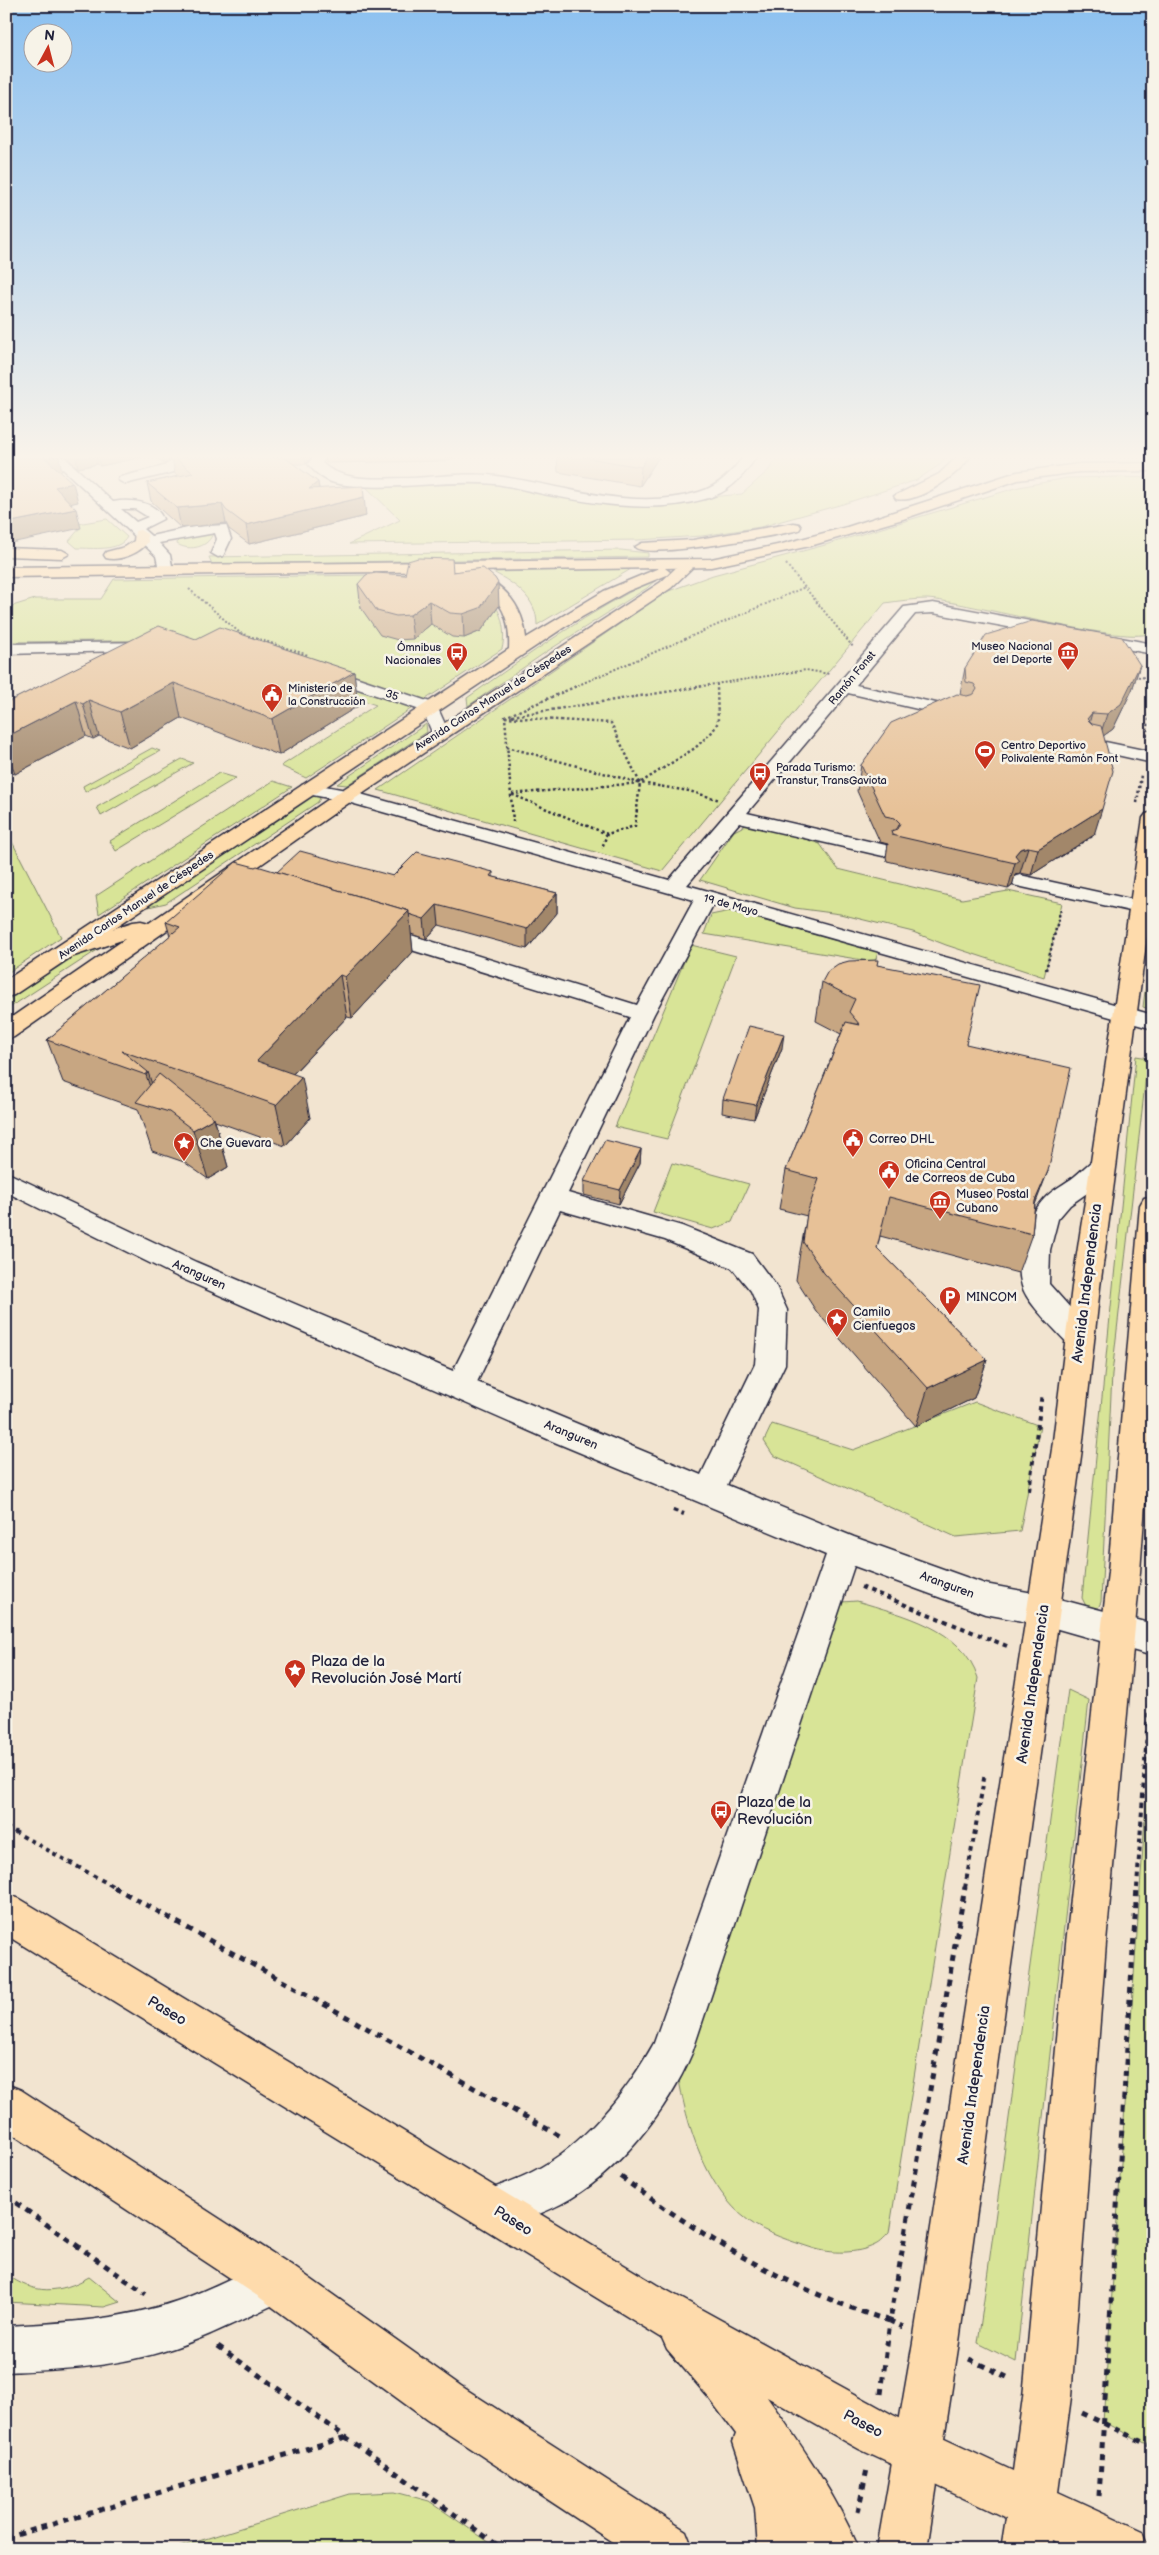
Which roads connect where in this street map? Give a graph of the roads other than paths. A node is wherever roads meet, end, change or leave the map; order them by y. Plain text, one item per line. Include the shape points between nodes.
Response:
1 (474, 576) edge
2 (647, 576) edge
3 (675, 576) edge
4 (170, 646) edge
5 (6, 649) edge
6 (1153, 650) edge
7 (517, 651) junction
8 (309, 666) edge
9 (848, 683) junction
10 (430, 708) junction
11 (962, 714) edge
12 (440, 733) junction
13 (1091, 744) edge
14 (1153, 758) edge
15 (309, 789) junction
16 (346, 796) junction
17 (738, 812) junction
18 (1153, 818) edge
19 (884, 850) dead end
20 (1020, 881) dead end
21 (672, 889) junction
22 (706, 898) junction
23 (1139, 908) junction
24 (173, 916) junction
25 (359, 927) edge
26 (65, 952) junction
27 (6, 990) edge
28 (643, 1014) junction
29 (1125, 1014) junction
30 (1153, 1022) edge
31 (6, 1032) edge
32 (1103, 1165) junction
33 (6, 1181) edge
34 (551, 1198) junction
35 (1153, 1205) edge
36 (1080, 1338) junction
37 (460, 1386) junction
38 (708, 1493) junction
39 (845, 1548) junction
40 (1029, 1606) junction
41 (1141, 1637) edge
42 (6, 1913) edge
43 (6, 2105) edge
44 (494, 2209) junction
45 (274, 2281) junction
46 (664, 2314) junction
47 (6, 2349) edge
48 (745, 2405) junction
49 (919, 2452) junction
50 (1030, 2528) edge
51 (1111, 2542) edge
52 (668, 2549) edge
53 (783, 2549) edge
54 (834, 2549) edge
55 (902, 2549) edge

1 - 7 main road via 500,592 510,603 518,636
2 - 7 main road, Avenida Carlos Manuel de Céspedes via 608,594
3 - 12 main road, Avenida Carlos Manuel de Céspedes
4 - 5 street
6 - 9 street, Ramón Fonst via 933,608 910,610
7 - 10 main road, Avenida Carlos Manuel de Céspedes
8 - 10 street, 35
9 - 11 street
9 - 17 street, Ramón Fonst
10 - 12 street
10 - 15 main road, Avenida Carlos Manuel de Céspedes
12 - 16 main road, Avenida Carlos Manuel de Céspedes
13 - 14 street
15 - 16 street, 19 de Mayo
15 - 26 main road, Avenida Carlos Manuel de Céspedes
16 - 21 street, 19 de Mayo
16 - 24 main road, Avenida Carlos Manuel de Céspedes
17 - 19 street
17 - 21 street, Ramón Fonst
18 - 23 main road, Avenida Independencia
20 - 23 street
21 - 22 street, 19 de Mayo
22 - 28 street
22 - 29 street, 19 de Mayo
23 - 29 main road, Avenida Independencia
24 - 26 main road
24 - 31 main road, Avenida Carlos Manuel de Céspedes
25 - 28 street
26 - 27 main road, Avenida Carlos Manuel de Céspedes
28 - 34 street
29 - 30 street, 19 de Mayo
29 - 32 main road, Avenida Independencia
32 - 36 main road, Avenida Independencia
32 - 36 street via 1092,1178 1049,1209 1039,1234 1034,1263 1036,1288
33 - 37 street, Aranguren via 186,1270
34 - 37 street
34 - 38 street via 673,1233 742,1261 762,1286 773,1310 770,1364
35 - 41 main road
36 - 40 main road, Avenida Independencia via 1066,1458
37 - 38 street, Aranguren
38 - 39 street, Aranguren
39 - 40 street, Aranguren via 985,1598
39 - 44 street via 671,2053 651,2090 608,2142 547,2188
40 - 41 street, Aranguren
40 - 49 main road, Avenida Independencia
41 - 50 main road via 1104,1780 1086,1943 1047,2397
42 - 44 main road, Paseo
43 - 45 main road
44 - 46 main road, Paseo
45 - 47 street via 185,2322 144,2334 81,2346
45 - 52 main road via 444,2403
46 - 48 main road
46 - 49 main road, Paseo via 876,2432
48 - 53 main road via 774,2491 784,2536
48 - 54 main road
49 - 50 main road, Paseo
49 - 55 main road, Avenida Independencia
50 - 51 main road, Paseo

